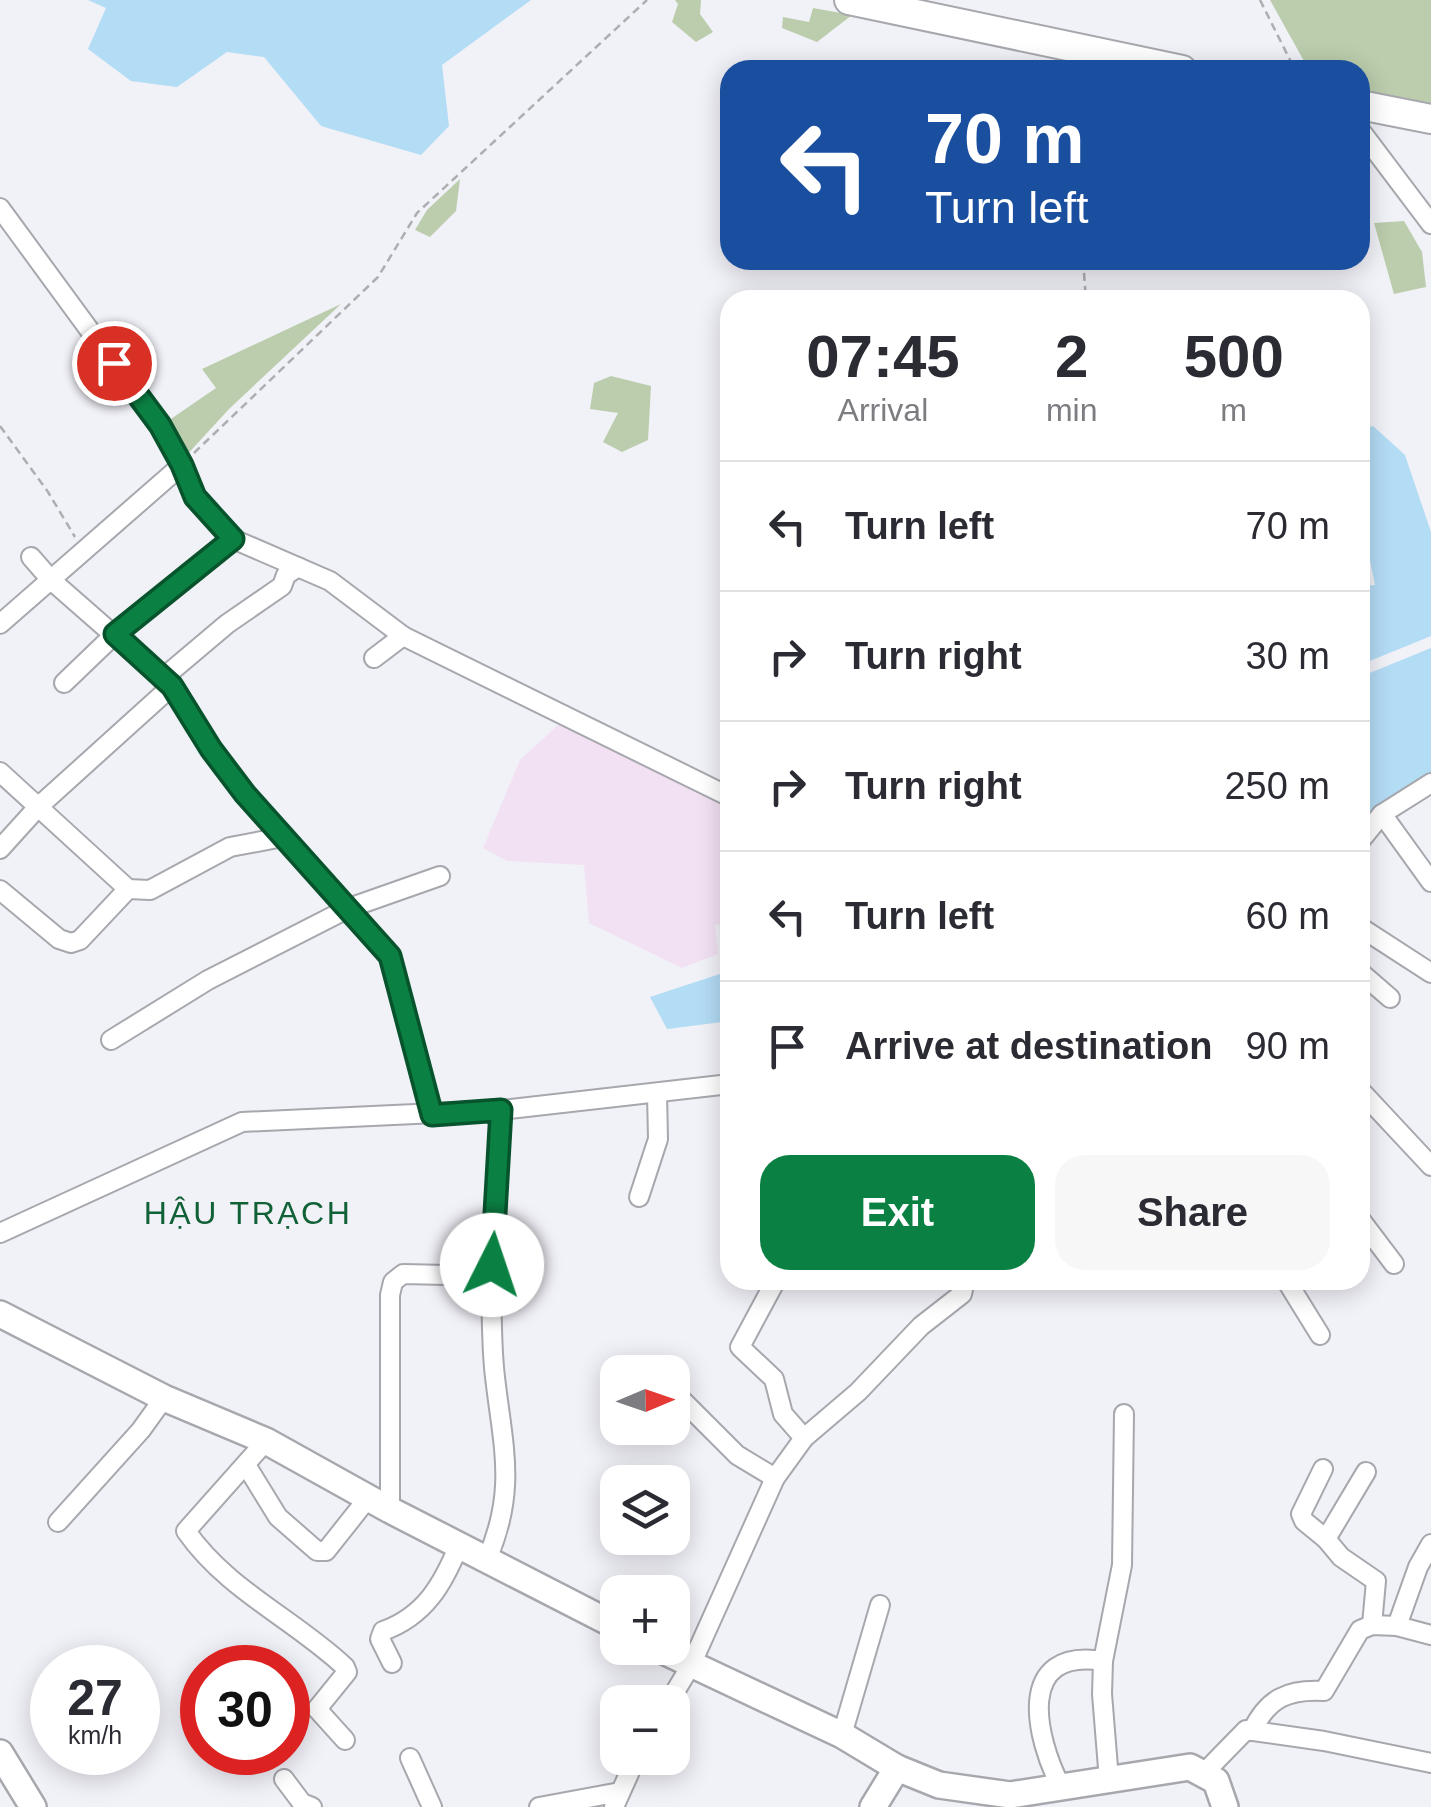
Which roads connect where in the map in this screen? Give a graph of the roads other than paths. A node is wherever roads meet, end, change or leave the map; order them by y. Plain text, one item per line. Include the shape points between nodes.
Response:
1 (850, 0) edge
2 (1135, 60) edge
3 (1370, 107) edge
4 (1431, 120) edge
5 (1370, 143) edge
6 (0, 208) edge
7 (1431, 224) edge
8 (182, 465) junction
9 (233, 539) junction
10 (31, 556) dead end
11 (298, 567) junction
12 (51, 580) junction
13 (0, 624) edge
14 (115, 634) junction
15 (403, 636) junction
16 (374, 658) dead end
17 (167, 682) junction
18 (64, 683) dead end
19 (0, 772) edge
20 (1431, 783) edge
21 (720, 791) edge
22 (38, 807) junction
23 (1382, 814) junction
24 (1370, 829) edge
25 (283, 837) junction
26 (0, 849) edge
27 (440, 876) dead end
28 (1431, 882) edge
29 (128, 889) junction
30 (0, 890) edge
31 (349, 908) junction
32 (1370, 933) edge
33 (1431, 973) edge
34 (1370, 981) edge
35 (1390, 998) dead end
36 (111, 1040) dead end
37 (720, 1085) edge
38 (657, 1093) junction
39 (1370, 1101) edge
40 (501, 1110) junction
41 (432, 1115) junction
42 (1431, 1166) edge
43 (639, 1197) dead end
44 (0, 1232) edge
45 (1370, 1233) edge
46 (1394, 1264) dead end
47 (492, 1265) dead end
48 (771, 1290) edge
49 (963, 1290) edge
50 (1292, 1290) edge
51 (0, 1314) edge
52 (1320, 1335) dead end
53 (164, 1398) junction
54 (690, 1407) edge
55 (1124, 1414) dead end
56 (804, 1438) junction
57 (266, 1441) junction
58 (246, 1466) junction
59 (1323, 1469) dead end
60 (1366, 1472) dead end
61 (775, 1478) junction
62 (378, 1504) junction
63 (58, 1522) dead end
64 (1326, 1539) junction
65 (1431, 1544) edge
66 (459, 1545) junction
67 (487, 1559) junction
68 (880, 1605) dead end
69 (600, 1618) edge
70 (1372, 1624) junction
71 (1396, 1626) junction
72 (1431, 1635) edge
73 (1103, 1660) junction
74 (392, 1664) dead end
75 (691, 1665) junction
76 (679, 1685) edge
77 (1252, 1731) junction
78 (842, 1735) junction
79 (345, 1740) dead end
80 (0, 1753) edge
81 (410, 1758) dead end
82 (1431, 1763) edge
83 (896, 1768) junction
84 (1204, 1773) junction
85 (628, 1775) edge
86 (284, 1779) dead end
87 (1109, 1780) junction
88 (1060, 1788) junction
89 (617, 1799) edge
90 (33, 1807) edge
91 (312, 1807) edge
92 (432, 1807) edge
93 (539, 1807) edge
94 (874, 1807) edge
95 (1225, 1807) edge

1 - 2 main road
3 - 4 main road
5 - 7 street
6 - 8 street via 160,425
8 - 9 street via 195,497
8 - 12 street
9 - 11 street
9 - 14 street
10 - 12 street
11 - 15 street via 330,581
11 - 17 street
12 - 13 street
12 - 14 street
14 - 17 street
14 - 18 street
15 - 16 street
15 - 21 street
17 - 22 street
17 - 25 street via 223,766
19 - 22 street
20 - 23 street
22 - 26 street
22 - 29 street
23 - 24 street
23 - 28 street
25 - 29 street via 230,847 150,890
25 - 31 street
27 - 31 street
29 - 30 street via 71,943
31 - 36 street via 208,980
31 - 41 street via 395,967
32 - 33 street
34 - 35 street
37 - 38 street
38 - 40 street
38 - 43 street via 658,1139
39 - 42 street
40 - 41 street
40 - 47 street
41 - 44 street via 230,1126
45 - 46 street
48 - 56 street via 740,1347 774,1379 783,1414
49 - 56 street
50 - 52 street
51 - 53 street
53 - 57 street
53 - 63 street
54 - 61 street via 737,1456
55 - 73 street via 1122,1565
56 - 61 street
57 - 58 street
57 - 62 street
58 - 62 street via 278,1517 318,1551
58 - 79 street via 186,1531 239,1588 345,1667 316,1709
59 - 64 street via 1301,1514
60 - 64 street
61 - 75 street
62 - 66 street
62 - 67 street via 393,1282 403,1274 491,1276 505,1501
64 - 70 street via 1376,1582
65 - 71 street
66 - 67 street
66 - 74 street via 436,1594 409,1620 383,1632
67 - 69 street
68 - 78 street
70 - 71 street
70 - 77 street via 1360,1630 1324,1691 1274,1700
71 - 72 street
73 - 87 street
73 - 88 street via 1064,1662 1044,1680 1038,1698 1041,1737
75 - 76 street
75 - 78 street
77 - 82 street
77 - 84 street
78 - 83 street
80 - 90 street
81 - 92 street
83 - 88 street via 939,1785 1010,1795
83 - 94 street
84 - 87 street via 1190,1768
84 - 95 street via 1216,1781
85 - 89 street
86 - 91 street
87 - 88 street
89 - 93 street

